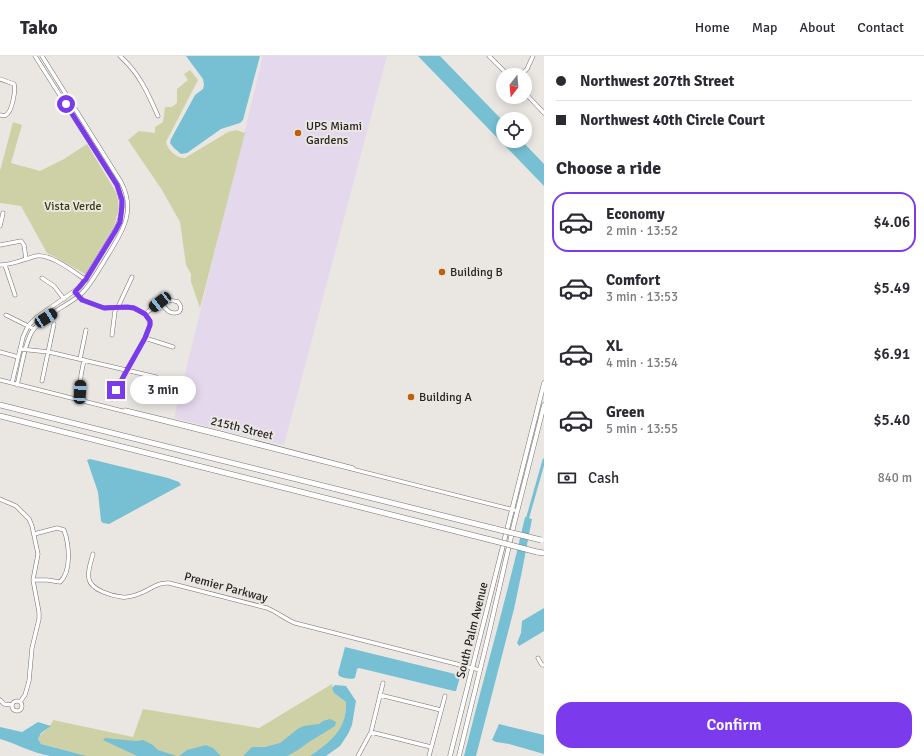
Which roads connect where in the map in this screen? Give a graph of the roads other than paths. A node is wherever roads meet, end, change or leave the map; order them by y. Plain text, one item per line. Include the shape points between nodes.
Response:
1 (35, 56) edge
2 (42, 56) edge
3 (120, 56) edge
4 (490, 56) edge
5 (533, 56) edge
6 (501, 68) edge
7 (527, 68) edge
8 (0, 79) edge
9 (532, 100) edge
10 (544, 113) edge
11 (0, 115) edge
12 (158, 116) dead end
13 (3, 213) dead end
14 (0, 226) edge
15 (0, 245) edge
16 (26, 259) junction
17 (0, 265) edge
18 (5, 265) junction
19 (132, 277) dead end
20 (42, 278) dead end
21 (86, 279) junction
22 (90, 283) junction
23 (75, 292) junction
24 (16, 295) dead end
25 (79, 296) junction
26 (64, 299) junction
27 (160, 302) junction
28 (118, 307) junction
29 (145, 314) junction
30 (6, 315) dead end
31 (54, 324) dead end
32 (28, 326) junction
33 (34, 329) junction
34 (86, 330) dead end
35 (112, 335) dead end
36 (145, 338) junction
37 (173, 347) dead end
38 (20, 349) junction
39 (26, 350) junction
40 (0, 352) edge
41 (48, 352) junction
42 (18, 357) junction
43 (80, 359) junction
44 (84, 360) junction
45 (126, 371) junction
46 (156, 378) dead end
47 (0, 380) edge
48 (42, 381) dead end
49 (12, 383) junction
50 (544, 383) edge
51 (17, 385) junction
52 (80, 392) dead end
53 (112, 399) dead end
54 (0, 405) edge
55 (544, 405) edge
56 (0, 416) edge
57 (0, 499) edge
58 (515, 510) junction
59 (34, 534) junction
60 (542, 540) edge
61 (544, 553) edge
62 (93, 554) dead end
63 (33, 580) junction
64 (538, 658) dead end
65 (544, 665) edge
66 (473, 668) junction
67 (480, 670) junction
68 (383, 683) dead end
69 (380, 695) junction
70 (445, 696) dead end
71 (0, 700) edge
72 (20, 702) junction
73 (12, 705) junction
74 (441, 710) junction
75 (371, 732) junction
76 (431, 747) junction
77 (358, 756) edge
78 (429, 756) edge
79 (450, 756) edge
80 (459, 756) edge

1 - 21 street via 117,185 122,200 120,222
2 - 22 street via 126,190 128,206 125,223
3 - 12 street via 143,83
4 - 6 street
5 - 7 street
8 - 11 street via 14,84 15,89 10,112 7,115
9 - 10 street
13 - 14 street
15 - 16 street via 21,241
16 - 18 street
16 - 21 street via 47,256
17 - 18 street
18 - 24 street
19 - 28 street
20 - 26 street via 54,286
21 - 22 street
21 - 23 street
22 - 25 street
23 - 25 street
23 - 26 street
25 - 28 street via 82,300 104,308
25 - 33 street
26 - 32 street
27 - 27 street via 178,302 181,309 172,314
27 - 29 street
28 - 29 street via 134,308
28 - 35 street via 115,311
29 - 36 street via 150,325
30 - 32 street
31 - 41 street
32 - 33 street
32 - 38 street
33 - 39 street
34 - 43 street
36 - 37 street
36 - 45 street
38 - 39 street
38 - 42 street
39 - 41 street
39 - 51 street
40 - 42 street
41 - 43 street
41 - 48 street
42 - 49 street
43 - 44 street
44 - 45 street
44 - 52 street
45 - 46 street
45 - 53 street
47 - 49 street, 215th Street
49 - 51 street, 215th Street
50 - 58 main road
51 - 58 street, 215th Street
54 - 60 highway, bridge
55 - 58 main road
56 - 61 highway, bridge
57 - 59 street via 16,506 29,519
58 - 66 main road, South Palm Avenue
58 - 67 main road, South Palm Avenue
59 - 63 street via 38,554
59 - 63 street via 60,528 64,530 69,560 62,581
62 - 66 street, Premier Parkway via 89,580 97,590 123,597 141,593 163,582 170,583 274,610 295,623
63 - 72 street via 39,619 32,648 29,681
64 - 65 street
66 - 67 street, Premier Parkway
66 - 79 main road, South Palm Avenue
67 - 80 main road, South Palm Avenue
68 - 69 street
69 - 74 street
69 - 75 street
70 - 74 street
71 - 73 street via 4,704
72 - 73 street via 16,701
72 - 73 street via 21,708 18,711 14,711
74 - 76 street
75 - 76 street
75 - 77 street
76 - 78 street

